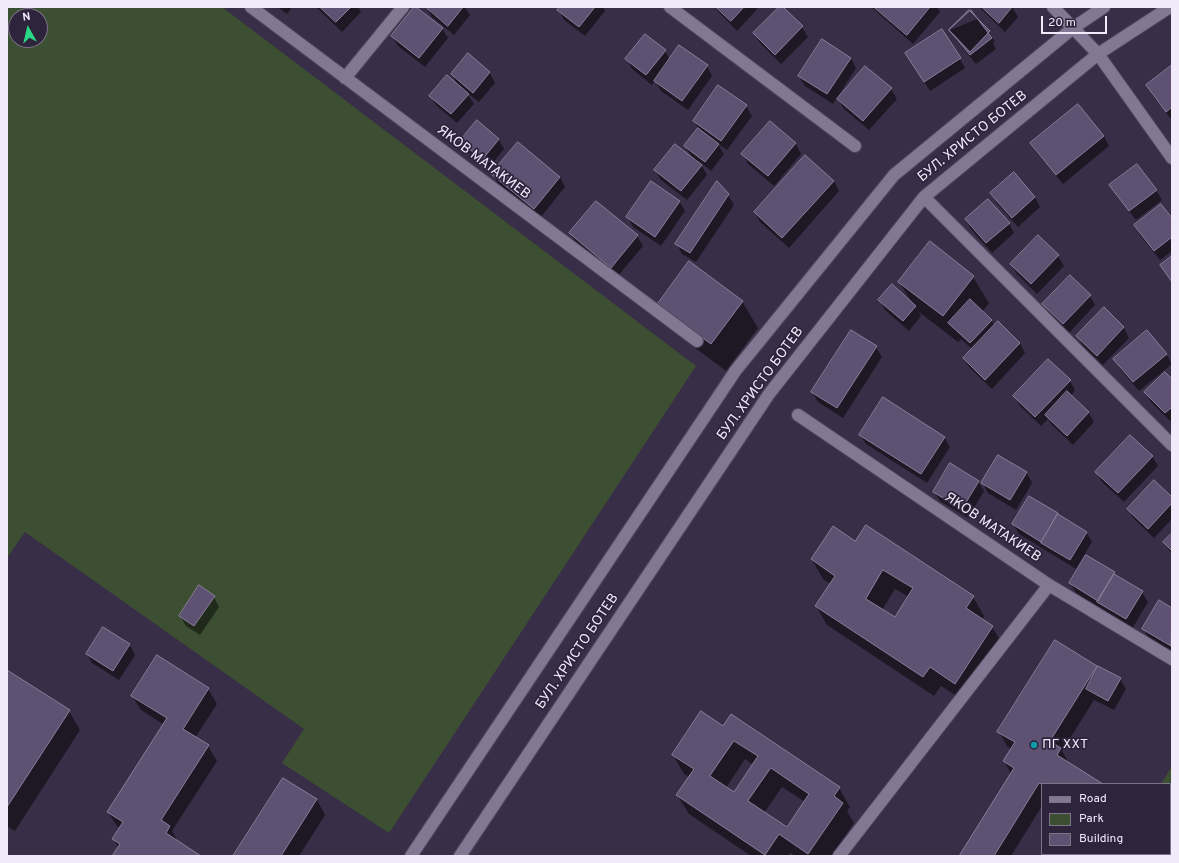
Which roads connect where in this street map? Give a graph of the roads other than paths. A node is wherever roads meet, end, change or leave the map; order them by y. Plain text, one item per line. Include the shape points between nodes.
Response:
1 (251, 7) edge
2 (403, 7) edge
3 (670, 7) edge
4 (1053, 7) edge
5 (1104, 7) edge
6 (1170, 7) edge
7 (1073, 28) junction
8 (1098, 54) junction
9 (345, 78) junction
10 (855, 146) dead end
11 (1172, 158) edge
12 (924, 197) junction
13 (697, 341) dead end
14 (798, 415) dead end
15 (1172, 445) edge
16 (1049, 585) junction
17 (1172, 659) edge
18 (411, 856) edge
19 (460, 856) edge
20 (839, 856) edge

1 - 9 street, ЯКОВ МАТАКИЕВ
2 - 9 street
3 - 10 street
4 - 7 street
5 - 7 street, БУЛ. ХРИСТО БОТЕВ
6 - 8 street, БУЛ. ХРИСТО БОТЕВ
7 - 8 street
7 - 18 street, БУЛ. ХРИСТО БОТЕВ via 894,175 736,370
8 - 11 street
8 - 12 street, БУЛ. ХРИСТО БОТЕВ
9 - 13 street, ЯКОВ МАТАКИЕВ
12 - 15 street
12 - 19 street, БУЛ. ХРИСТО БОТЕВ via 769,394
14 - 16 street, ЯКОВ МАТАКИЕВ
16 - 17 street, ЯКОВ МАТАКИЕВ
16 - 20 street

